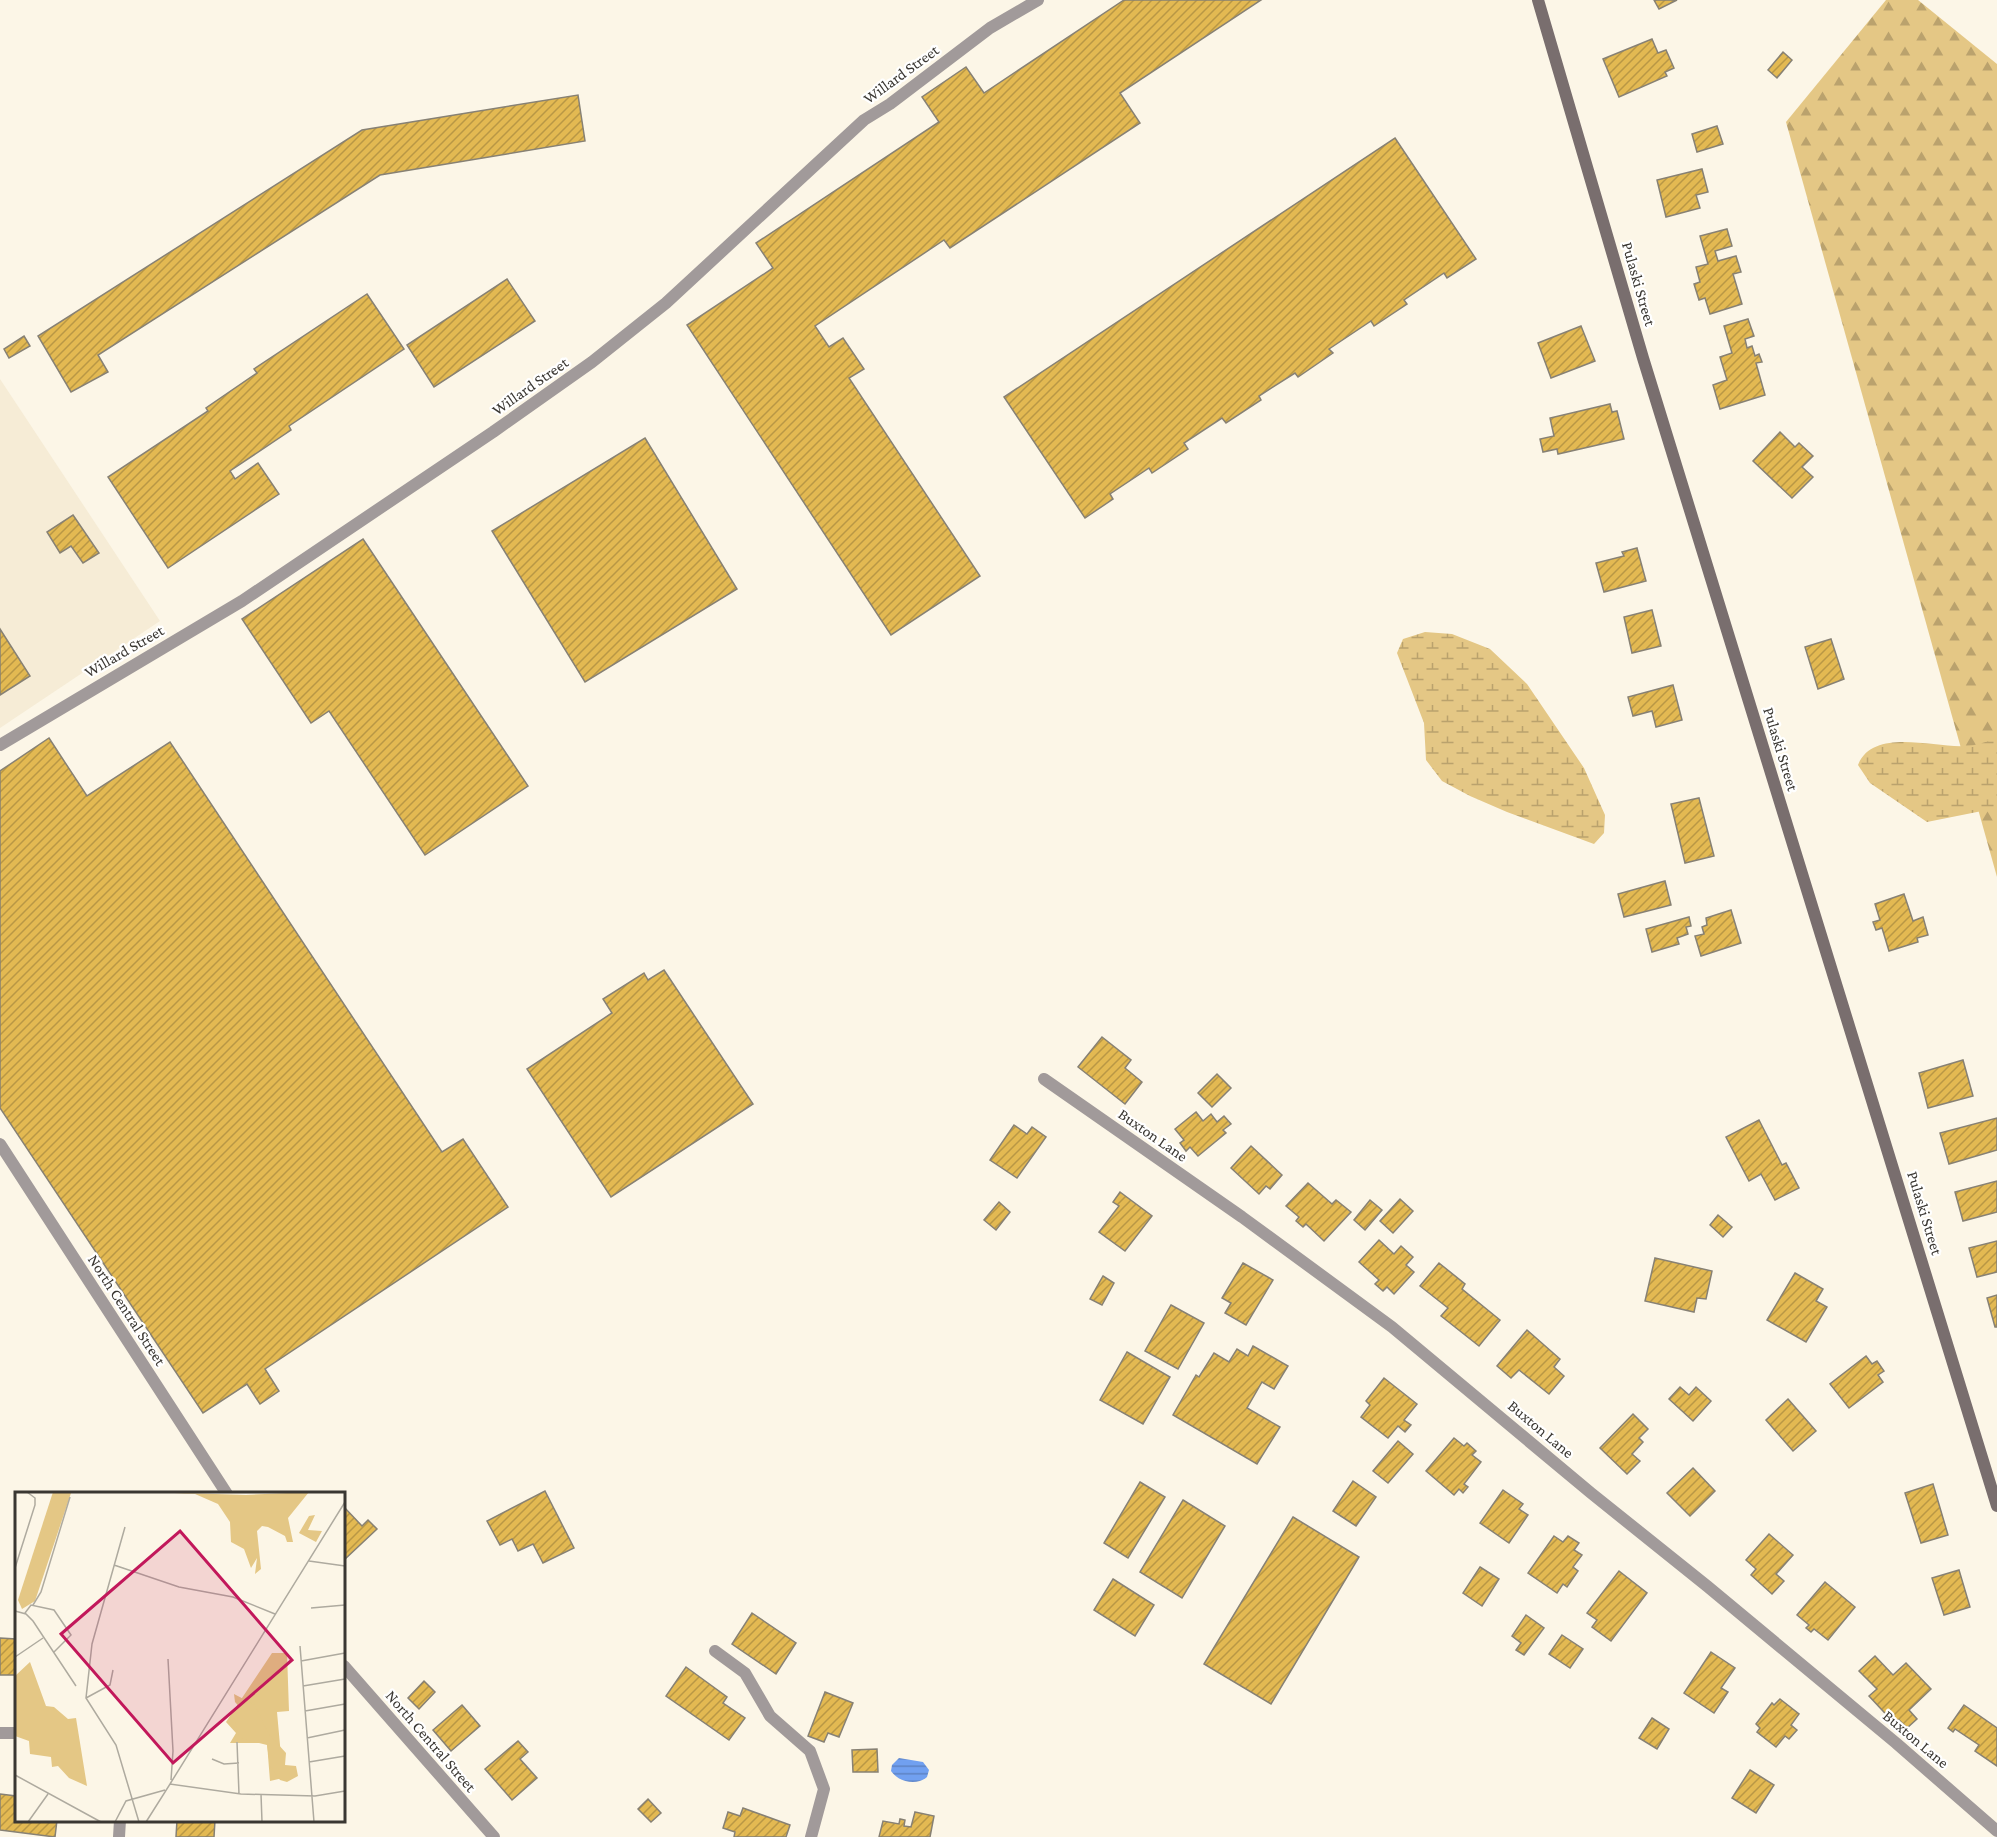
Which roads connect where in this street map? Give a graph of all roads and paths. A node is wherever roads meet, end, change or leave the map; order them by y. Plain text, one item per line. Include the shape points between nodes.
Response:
1 (1038, 0) edge
2 (1538, 0) edge
3 (0, 745) edge
4 (1044, 1079) dead end
5 (0, 1144) edge
6 (225, 1492) edge
7 (1997, 1506) edge
8 (715, 1651) dead end
9 (345, 1667) edge
10 (120, 1822) edge
11 (1997, 1831) edge
12 (119, 1837) edge
13 (494, 1837) edge
14 (811, 1837) edge

1 - 3 street, Willard Street via 990,28 864,120 666,303 592,362 242,601
2 - 7 main road, Pulaski Street via 1643,358
4 - 11 street, Buxton Lane via 1392,1327 1717,1593
5 - 6 street, North Central Street
8 - 14 street via 745,1673 770,1716 810,1751 824,1789
9 - 13 street, North Central Street
10 - 12 street

